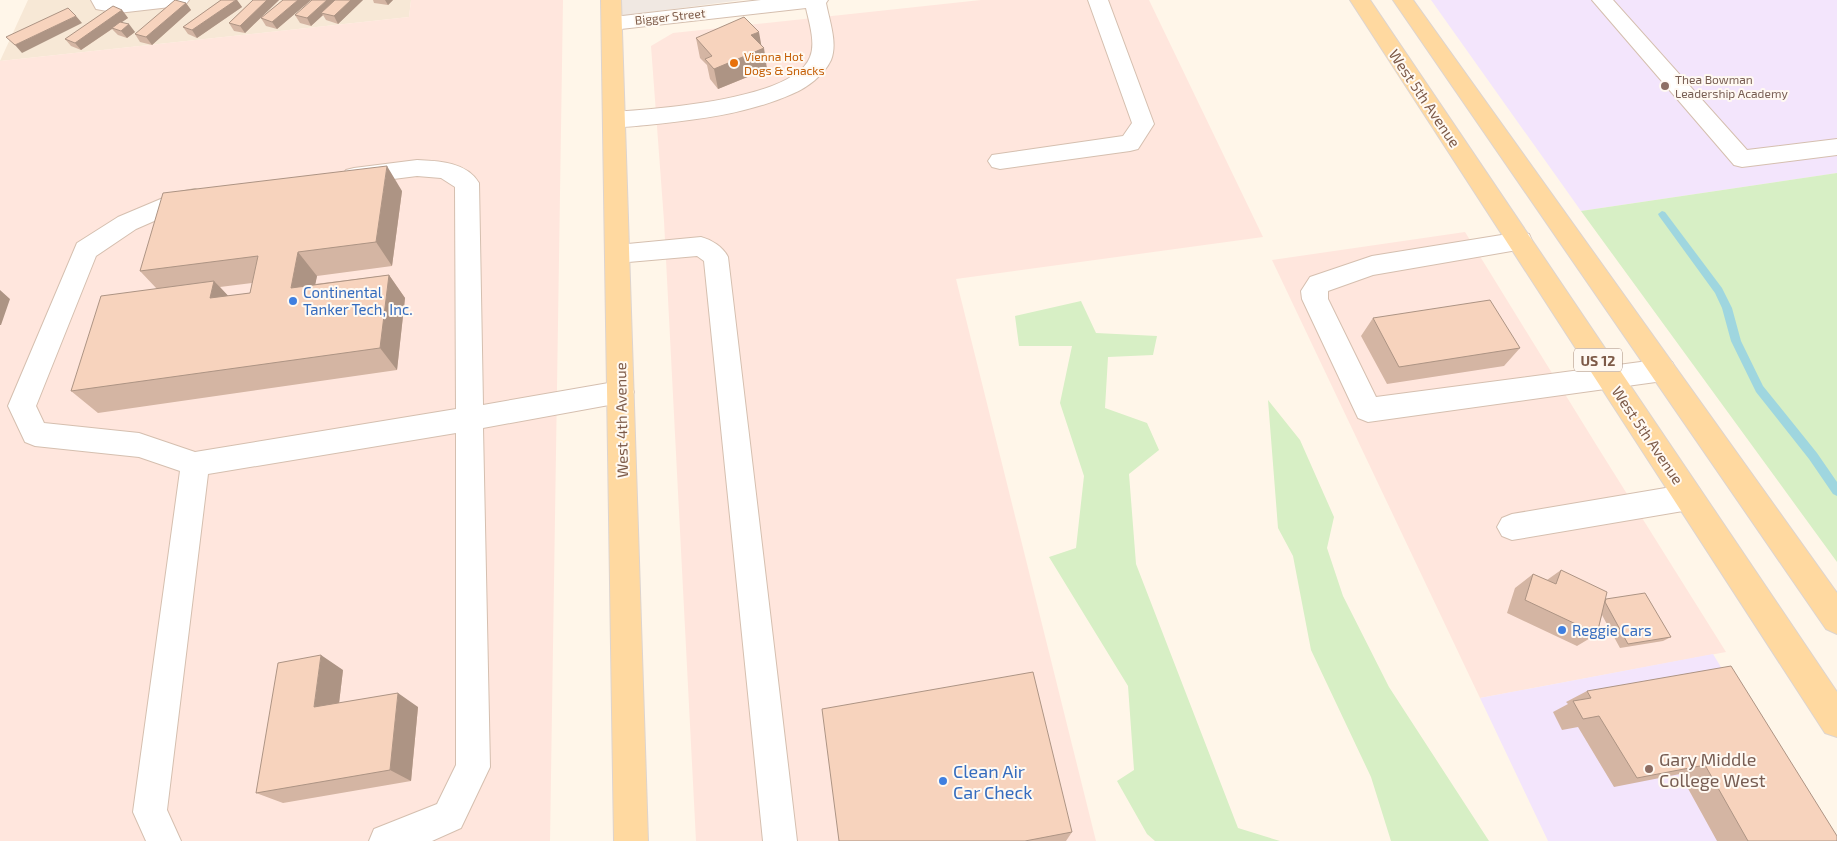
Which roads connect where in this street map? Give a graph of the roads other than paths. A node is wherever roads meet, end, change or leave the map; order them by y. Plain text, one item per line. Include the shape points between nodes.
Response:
1 (101, 0) edge
2 (179, 0) edge
3 (816, 0) edge
4 (1098, 0) edge
5 (1360, 0) edge
6 (1404, 0) edge
7 (1602, 0) edge
8 (611, 11) edge
9 (614, 120) junction
10 (1837, 146) edge
11 (1000, 161) dead end
12 (330, 180) edge
13 (222, 194) edge
14 (1520, 241) junction
15 (617, 254) junction
16 (1663, 370) junction
17 (1609, 377) junction
18 (620, 392) junction
19 (471, 418) junction
20 (195, 464) junction
21 (1689, 497) junction
22 (1512, 527) dead end
23 (1837, 619) edge
24 (1837, 720) edge
25 (164, 841) edge
26 (386, 841) edge
27 (631, 841) edge
28 (780, 841) edge

1 - 2 street via 103,4 118,7
3 - 8 street, Bigger Street
3 - 9 street via 821,60 810,75 785,89 717,108
4 - 11 street via 1143,124 1130,143
5 - 14 main road, West 5th Avenue / US 12
6 - 16 main road, US 12
7 - 10 street via 1742,159
8 - 9 main road, West 4th Avenue
9 - 15 main road, West 4th Avenue
12 - 19 street via 417,168 446,170 467,183
13 - 20 street via 183,199 126,224 86,250 22,406 35,434 138,445
14 - 17 main road, West 5th Avenue / US 12
14 - 17 street via 1372,266 1319,284 1314,291 1315,299 1368,410
15 - 18 main road, West 4th Avenue
15 - 28 street via 700,246 716,257
16 - 17 street
16 - 23 main road, US 12
17 - 21 main road, West 5th Avenue / US 12
18 - 19 street
18 - 27 main road, West 4th Avenue
19 - 20 street
19 - 26 street via 473,767 449,816
20 - 25 street via 150,812
21 - 22 street
21 - 24 main road, West 5th Avenue / US 12

